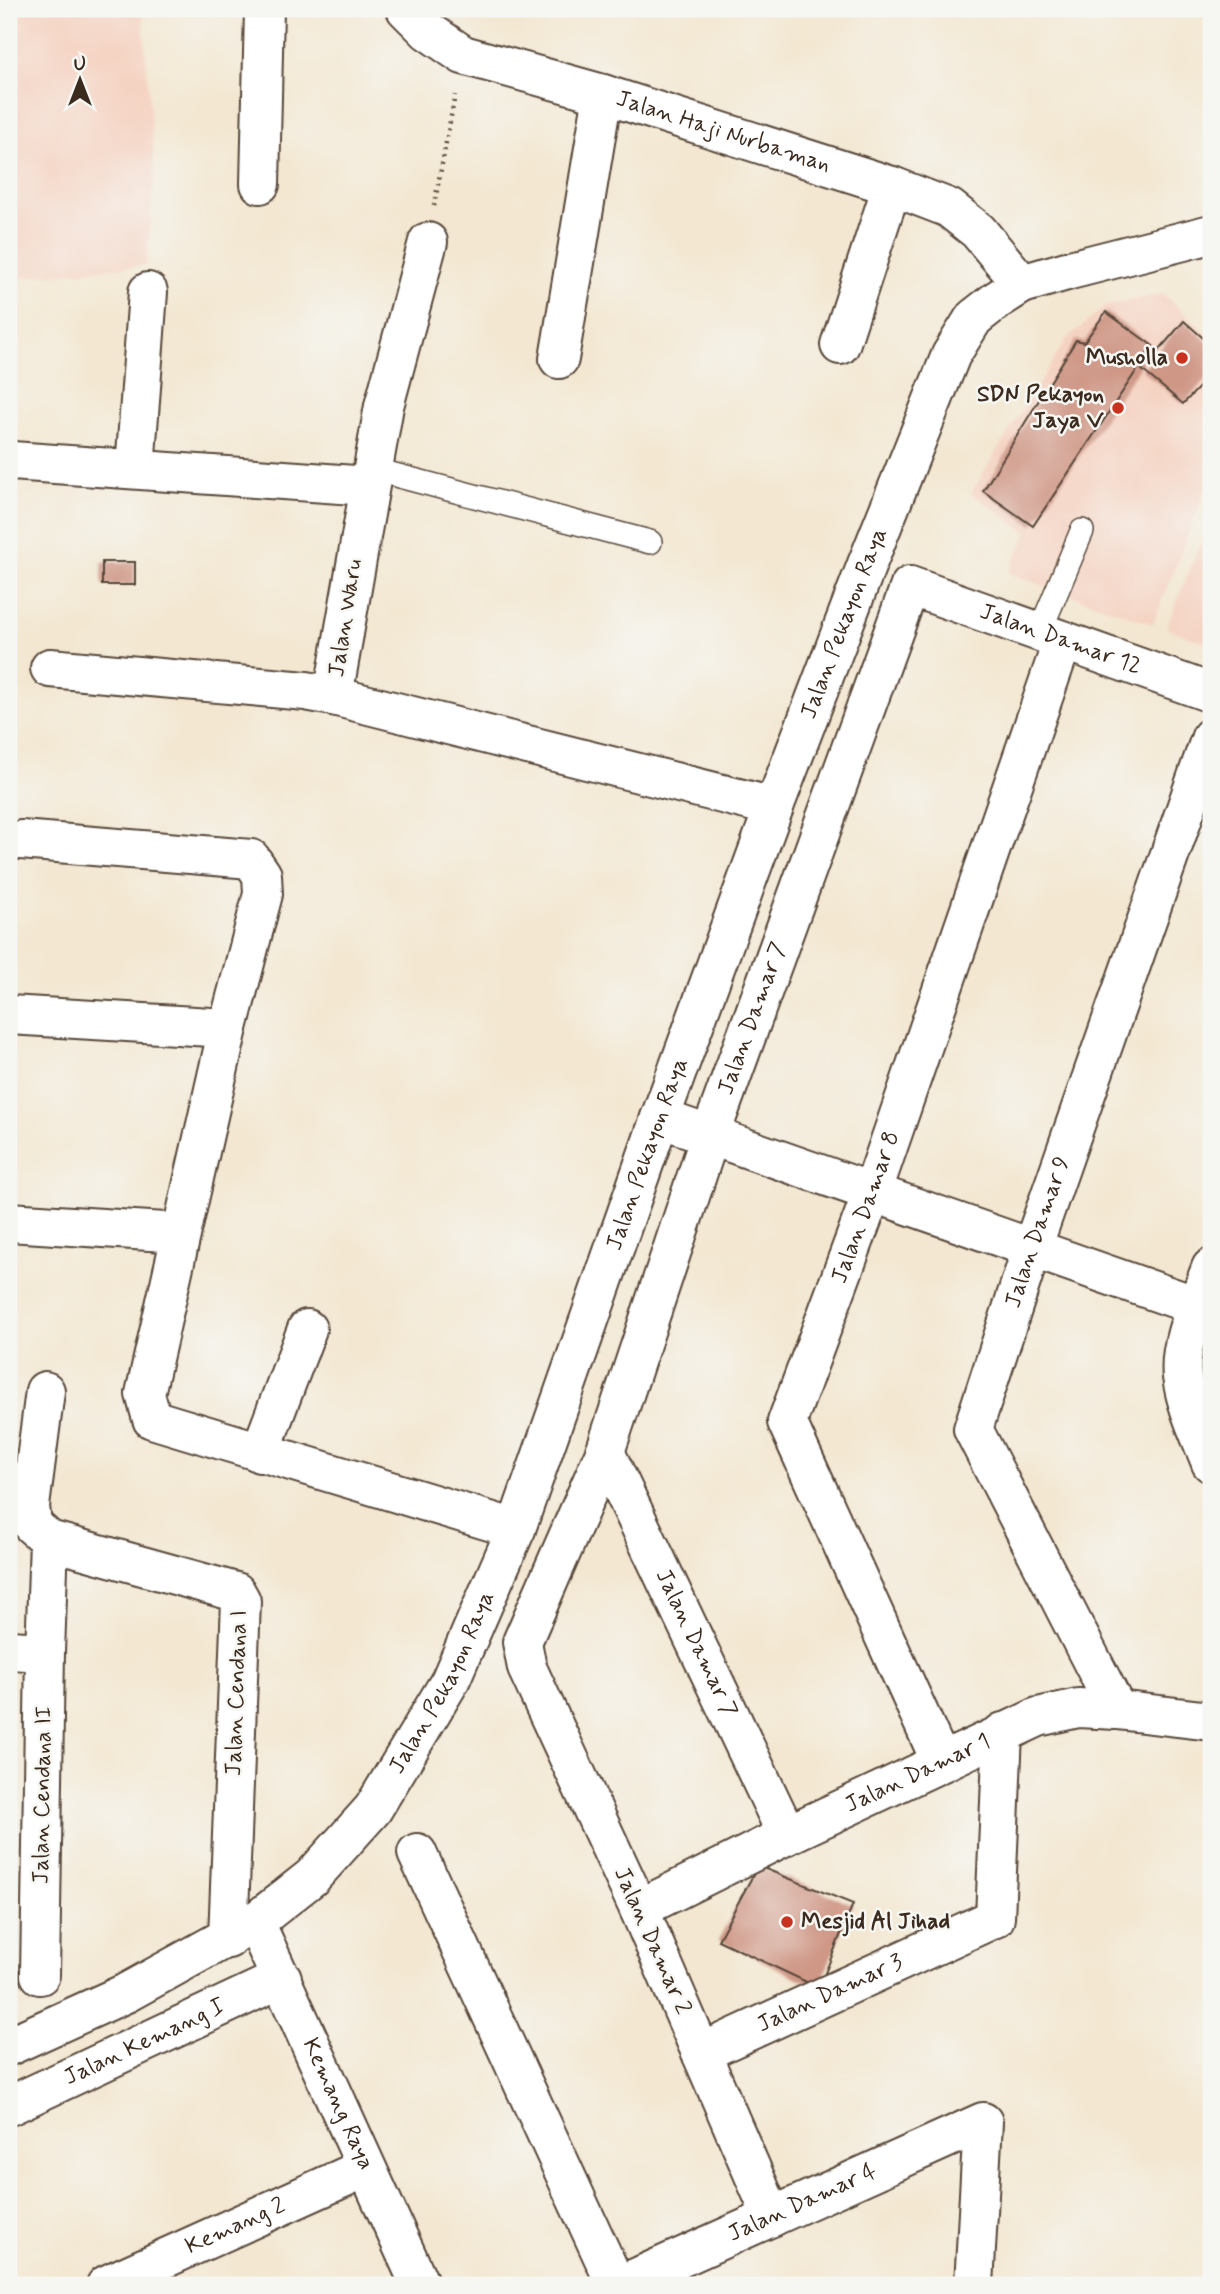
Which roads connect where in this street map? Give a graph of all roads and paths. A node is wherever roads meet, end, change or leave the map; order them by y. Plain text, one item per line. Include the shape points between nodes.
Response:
1 (264, 9) edge
2 (406, 9) edge
3 (463, 55) junction
4 (603, 94) junction
5 (260, 184) dead end
6 (892, 186) junction
7 (1211, 234) edge
8 (428, 242) joint
9 (1023, 284) junction
10 (148, 292) dead end
11 (840, 345) dead end
12 (559, 359) dead end
13 (12, 461) dead end
14 (135, 469) junction
15 (370, 477) junction
16 (1082, 531) dead end
17 (650, 542) dead end
18 (911, 586) joint
19 (1051, 636) junction
20 (50, 668) dead end
21 (1211, 692) edge
22 (333, 696) junction
23 (1211, 737) edge
24 (774, 807) junction
25 (21, 840) dead end
26 (9, 1015) edge
27 (228, 1028) junction
28 (660, 1118) junction
29 (710, 1136) junction
30 (872, 1193) junction
31 (9, 1222) edge
32 (181, 1233) junction
33 (1032, 1248) junction
34 (1211, 1268) edge
35 (1204, 1308) edge
36 (307, 1329) dead end
37 (46, 1391) dead end
38 (605, 1452) junction
39 (260, 1453) junction
40 (1211, 1463) edge
41 (516, 1528) junction
42 (49, 1540) junction
43 (27, 1651) edge
44 (527, 1668) joint
45 (1117, 1710) junction
46 (1211, 1721) edge
47 (1003, 1732) junction
48 (941, 1762) junction
49 (787, 1835) junction
50 (417, 1853) dead end
51 (639, 1909) junction
52 (242, 1931) junction
53 (40, 1975) dead end
54 (282, 1978) junction
55 (9, 2046) edge
56 (701, 2053) junction
57 (9, 2106) edge
58 (365, 2168) junction
59 (772, 2217) junction
60 (106, 2285) edge
61 (420, 2285) edge
62 (618, 2285) edge
63 (974, 2285) edge

1 - 5 street
2 - 3 street, Jalan Haji Nurbaman
3 - 4 street, Jalan Haji Nurbaman
3 - 8 path
4 - 6 street, Jalan Haji Nurbaman
4 - 12 street
6 - 9 street, Jalan Haji Nurbaman via 949,208 978,230
6 - 11 street
7 - 9 street, Jalan Pekayon Raya
8 - 15 street, Jalan Waru
9 - 24 street, Jalan Pekayon Raya via 974,318 951,355
10 - 14 street
13 - 14 street
14 - 15 street
15 - 17 lane
15 - 22 street, Jalan Waru
16 - 19 lane
18 - 19 street, Jalan Damar 12
18 - 29 street, Jalan Damar 7
19 - 21 street, Jalan Damar 12
19 - 30 street, Jalan Damar 8
20 - 22 street
22 - 24 street, Jalan Waru
23 - 33 street, Jalan Damar 9
24 - 28 street, Jalan Pekayon Raya
25 - 27 street via 251,859 262,875 263,894
26 - 27 street
27 - 32 street
28 - 29 street
28 - 41 street, Jalan Pekayon Raya
29 - 30 street
29 - 38 street, Jalan Damar 7
30 - 33 street
30 - 48 street, Jalan Damar 8 via 787,1422
31 - 32 street
32 - 39 street via 145,1394 152,1419
33 - 35 street
33 - 45 street, Jalan Damar 9 via 973,1429
34 - 35 street
35 - 40 street via 1184,1344 1181,1374 1187,1404
36 - 39 street
37 - 42 street via 30,1506 32,1525
38 - 44 street, Jalan Damar 7 via 522,1642
38 - 49 street, Jalan Damar 7
39 - 41 street
41 - 52 street, Jalan Pekayon Raya via 450,1681 373,1809 313,1877
42 - 43 street, Jalan Cendana II
42 - 52 street, Jalan Cendana I via 240,1595
43 - 53 street, Jalan Cendana II
44 - 51 street, Jalan Damar 2
45 - 46 street, Jalan Damar 1
45 - 47 street, Jalan Damar 1 via 1078,1708 1038,1717
47 - 48 street, Jalan Damar 1
47 - 56 street, Jalan Damar 3 via 995,1918
48 - 49 street, Jalan Damar 1
49 - 51 street, Jalan Damar 1
50 - 62 street
51 - 56 street, Jalan Damar 2
52 - 54 street, Kemang Raya
52 - 55 street, Jalan Pekayon Raya via 126,1993
54 - 57 street, Jalan Kemang I
54 - 58 street, Kemang Raya
56 - 59 street, Jalan Damar 2
58 - 60 street, Kemang 2
58 - 61 street, Kemang Raya
59 - 62 street, Jalan Damar 4
59 - 63 street, Jalan Damar 4 via 983,2122

